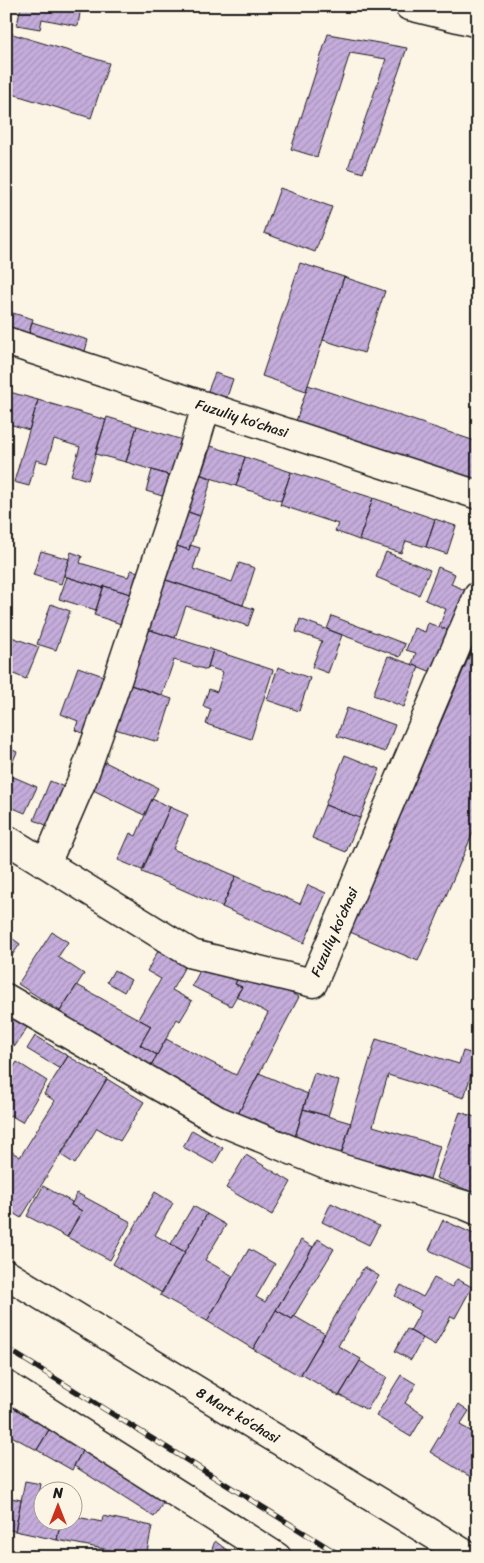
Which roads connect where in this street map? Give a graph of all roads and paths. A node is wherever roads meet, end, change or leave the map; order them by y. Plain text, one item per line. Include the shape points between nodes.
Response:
1 (409, 6) edge
2 (478, 23) edge
3 (6, 341) edge
4 (206, 406) junction
5 (478, 495) edge
6 (478, 596) edge
7 (6, 839) edge
8 (46, 864) junction
9 (6, 998) edge
10 (478, 1211) edge
11 (6, 1274) edge
12 (6, 1385) edge
13 (277, 1557) edge
14 (470, 1557) edge

1 - 2 street
3 - 4 street, Fuzuliy koʻchasi
4 - 5 street, Fuzuliy koʻchasi
4 - 8 street via 112,696 83,778
6 - 8 street, Fuzuliy koʻchasi via 313,983 192,954
7 - 8 street, Fuzuliy koʻchasi
9 - 10 street via 217,1120 324,1162
11 - 14 street, 8 Mart koʻchasi
12 - 13 street

